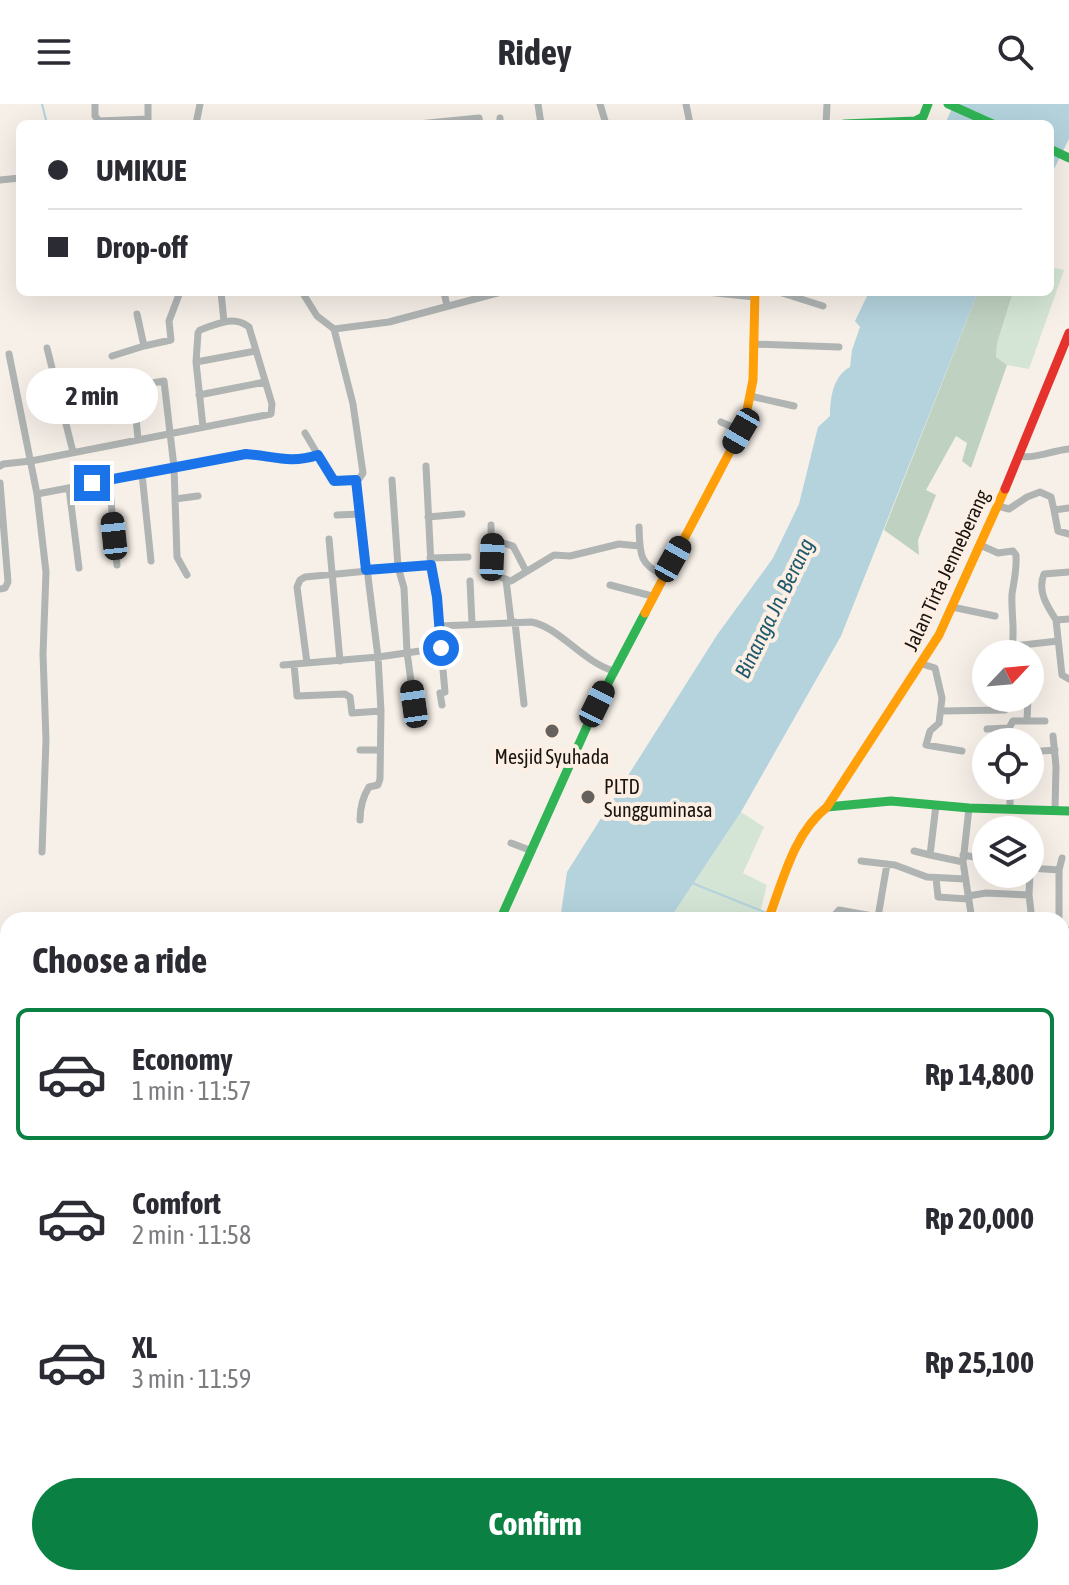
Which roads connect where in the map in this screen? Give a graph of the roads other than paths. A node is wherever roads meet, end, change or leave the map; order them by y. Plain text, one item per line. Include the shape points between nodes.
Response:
1 (928, 104) edge
2 (948, 104) edge
3 (459, 120) edge
4 (479, 120) edge
5 (917, 120) edge
6 (984, 120) edge
7 (178, 296) edge
8 (221, 296) edge
9 (304, 296) edge
10 (445, 296) edge
11 (476, 296) edge
12 (751, 296) edge
13 (792, 296) edge
14 (447, 306) junction
15 (823, 306) dead end
16 (137, 314) dead end
17 (224, 322) junction
18 (334, 329) junction
19 (1069, 333) edge
20 (753, 344) junction
21 (144, 346) junction
22 (839, 347) dead end
23 (47, 348) dead end
24 (256, 351) junction
25 (9, 354) dead end
26 (1065, 354) edge
27 (112, 356) dead end
28 (196, 362) junction
29 (265, 382) junction
30 (199, 395) junction
31 (750, 396) junction
32 (794, 406) dead end
33 (721, 422) dead end
34 (203, 427) junction
35 (738, 430) junction
36 (171, 433) junction
37 (305, 433) dead end
38 (138, 439) junction
39 (1069, 449) edge
40 (73, 452) junction
41 (318, 455) junction
42 (1018, 456) junction
43 (31, 461) junction
44 (0, 466) edge
45 (426, 466) dead end
46 (174, 467) junction
47 (142, 474) junction
48 (109, 479) junction
49 (356, 480) junction
50 (392, 480) dead end
51 (0, 483) edge
52 (69, 488) junction
53 (37, 494) junction
54 (198, 496) dead end
55 (175, 499) junction
56 (998, 506) junction
57 (1069, 508) edge
58 (1054, 510) junction
59 (361, 514) junction
60 (462, 514) dead end
61 (337, 515) dead end
62 (428, 517) junction
63 (491, 525) dead end
64 (639, 527) dead end
65 (1069, 534) edge
66 (329, 539) dead end
67 (493, 540) junction
68 (980, 545) junction
69 (639, 546) junction
70 (468, 557) dead end
71 (151, 561) dead end
72 (430, 562) junction
73 (117, 565) dead end
74 (398, 567) junction
75 (79, 568) dead end
76 (366, 570) junction
77 (526, 571) junction
78 (1069, 572) edge
79 (187, 575) dead end
80 (664, 575) junction
81 (330, 576) junction
82 (506, 580) junction
83 (470, 581) dead end
84 (610, 585) dead end
85 (0, 589) edge
86 (652, 596) junction
87 (952, 607) junction
88 (995, 616) dead end
89 (1069, 619) edge
90 (1056, 620) junction
91 (513, 622) junction
92 (472, 623) junction
93 (440, 626) junction
94 (1012, 640) edge
95 (1058, 641) junction
96 (1044, 644) edge
97 (441, 648) junction
98 (407, 652) junction
99 (378, 657) junction
100 (340, 661) junction
101 (307, 663) junction
102 (294, 664) junction
103 (922, 664) junction
104 (283, 665) dead end
105 (614, 671) junction
106 (1069, 679) edge
107 (414, 704) dead end
108 (524, 704) dead end
109 (442, 705) dead end
110 (381, 711) junction
111 (942, 711) junction
112 (972, 711) edge
113 (1027, 712) edge
114 (1027, 721) junction
115 (1045, 721) dead end
116 (1009, 728) edge
117 (1053, 736) dead end
118 (360, 750) dead end
119 (380, 750) junction
120 (1055, 750) junction
121 (962, 751) dead end
122 (1044, 751) edge
123 (1010, 800) edge
124 (936, 805) junction
125 (827, 807) junction
126 (969, 808) junction
127 (1010, 809) junction
128 (1055, 810) junction
129 (1069, 811) edge
130 (360, 820) dead end
131 (511, 843) dead end
132 (528, 850) junction
133 (914, 851) dead end
134 (42, 852) dead end
135 (930, 855) junction
136 (963, 858) junction
137 (972, 858) edge
138 (1062, 858) dead end
139 (861, 861) dead end
140 (887, 864) junction
141 (1044, 870) edge
142 (1059, 870) junction
143 (936, 878) junction
144 (965, 879) junction
145 (1029, 888) edge
146 (1029, 895) junction
147 (968, 898) junction
148 (503, 912) edge
149 (773, 912) edge
150 (879, 912) edge
151 (971, 912) edge
152 (1031, 912) edge
153 (1059, 912) edge

1 - 5 main road
2 - 6 main road
3 - 4 street
7 - 21 street via 169,321 171,340
8 - 17 street
9 - 18 street via 317,316
10 - 14 street
11 - 14 street
12 - 20 main road
13 - 15 street
14 - 18 street via 389,322
16 - 21 street
17 - 24 street via 246,324
17 - 28 street via 198,333
18 - 49 street via 355,418 363,473
19 - 26 main road, Jalan Tirta Jenneberang
20 - 22 street
20 - 31 main road
21 - 27 street
23 - 40 street
24 - 28 street
24 - 29 street
25 - 43 street
26 - 42 main road, Jalan Tirta Jenneberang
28 - 30 street
29 - 30 street
29 - 34 street via 271,414
30 - 34 street
31 - 32 street
31 - 35 main road
33 - 35 street
34 - 36 street
35 - 80 main road
36 - 38 street
36 - 38 street via 166,382 134,385
36 - 46 street
37 - 41 street
38 - 40 street
39 - 42 street via 1035,458
40 - 43 street
41 - 46 street via 299,460 246,454
41 - 49 street via 334,481
42 - 56 main road, Jalan Tirta Jenneberang
43 - 44 street
43 - 53 street
45 - 62 street
46 - 47 street
46 - 55 street
47 - 48 street
47 - 71 street
48 - 52 street
48 - 73 street
49 - 59 street
50 - 74 street
51 - 85 street via 8,582
52 - 53 street
52 - 75 street
53 - 134 street via 47,587
54 - 55 street
55 - 79 street via 177,557
56 - 58 street via 1009,509 1040,492 1051,497
56 - 68 main road, Jalan Tirta Jenneberang
57 - 58 street
58 - 65 street via 1058,531
59 - 61 street
59 - 76 street
60 - 62 street
62 - 72 street
63 - 67 street
64 - 69 street
66 - 81 street
67 - 77 street via 513,546
67 - 82 street via 492,574
68 - 87 main road, Jalan Tirta Jenneberang
68 - 94 street via 1016,555
69 - 77 street via 619,544 554,555
69 - 80 street via 648,567
70 - 72 street
72 - 74 street
72 - 93 street
74 - 76 street
74 - 98 street
76 - 81 street
76 - 99 street
77 - 82 street
78 - 90 street via 1042,576 1044,599
80 - 86 main road
81 - 100 street
81 - 101 street via 305,577 298,583
82 - 91 street
83 - 92 street
84 - 86 street
86 - 105 main road
87 - 88 street
87 - 103 main road, Jalan Tirta Jenneberang
89 - 90 street
90 - 95 street
91 - 92 street
91 - 105 street via 545,626
91 - 108 street
92 - 93 street
93 - 97 street
95 - 96 street
95 - 106 street via 1062,675
97 - 98 street
97 - 109 street
98 - 99 street
98 - 107 street
99 - 100 street
99 - 110 street
100 - 101 street
101 - 102 street
102 - 104 street
102 - 110 street via 297,696 345,694 352,713
103 - 111 street via 935,668
103 - 125 main road, Jalan Tirta Jenneberang
105 - 132 main road
110 - 119 street
111 - 112 street
111 - 121 street via 926,745
113 - 114 street
114 - 115 street
114 - 116 street via 1013,721
117 - 120 street
118 - 119 street
119 - 130 street via 379,783 366,792
120 - 122 street
120 - 128 street
123 - 127 street
124 - 125 main road via 891,801
124 - 126 main road
124 - 135 street
125 - 149 main road, Jalan Tirta Jenneberang via 802,839
126 - 127 main road
126 - 136 street
127 - 128 main road
128 - 129 main road
131 - 132 street
132 - 148 main road
133 - 135 street
135 - 136 street
136 - 137 street
136 - 144 street
138 - 142 street
139 - 140 street
140 - 143 street
140 - 150 street
141 - 142 street
142 - 153 street
143 - 144 street
143 - 147 street via 938,897
144 - 147 street
145 - 146 street
146 - 147 street via 986,893
146 - 152 street
147 - 151 street

